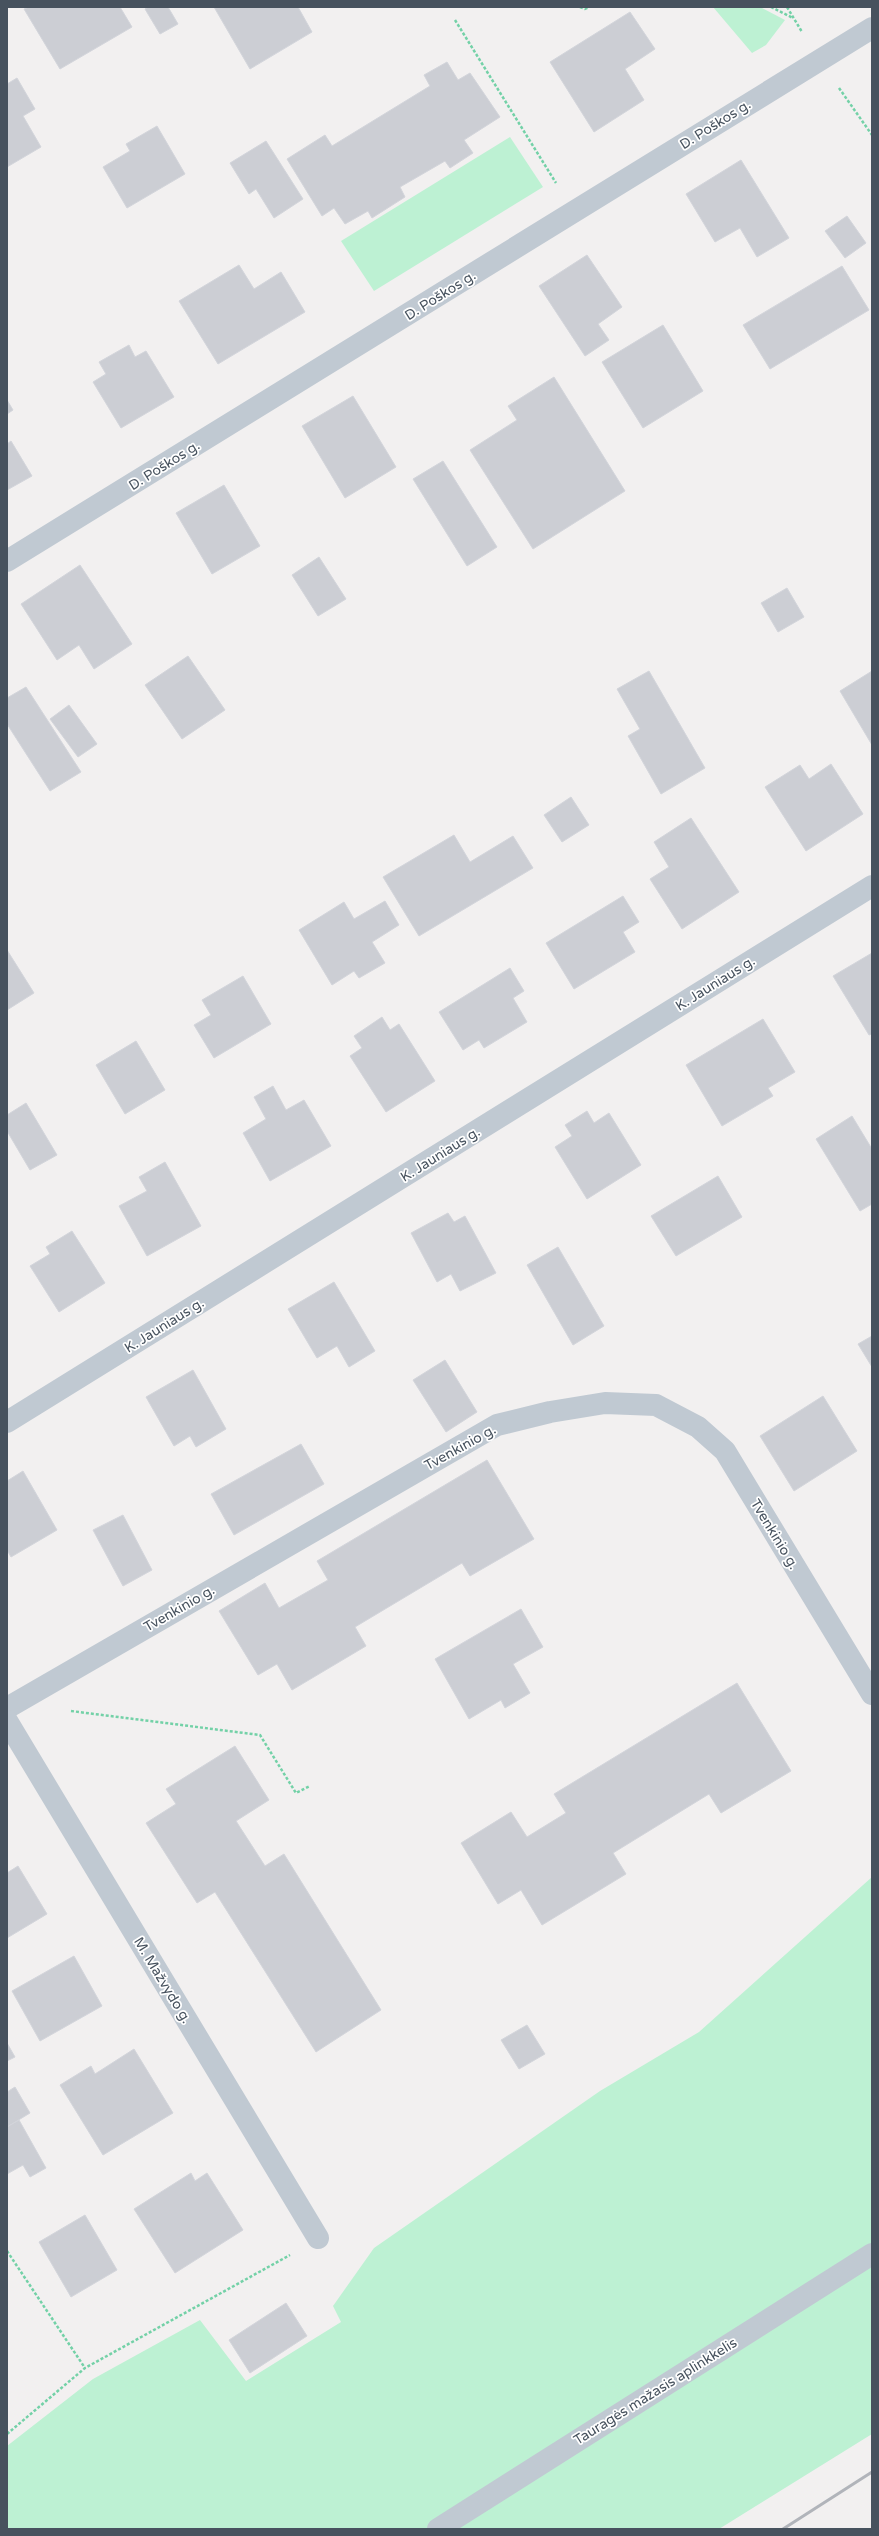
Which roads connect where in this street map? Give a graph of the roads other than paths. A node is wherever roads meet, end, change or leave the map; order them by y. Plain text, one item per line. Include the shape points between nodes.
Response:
1 (872, 28) edge
2 (7, 561) edge
3 (872, 886) edge
4 (7, 1422) edge
5 (872, 1694) edge
6 (7, 1708) edge
7 (7, 1721) edge
8 (318, 2238) road end
9 (872, 2254) edge
10 (438, 2529) edge

1 - 2 street, D. Poškos g.
3 - 4 street, K. Jauniaus g.
5 - 6 street, Tvenkinio g. via 725,1451 698,1427 656,1405 605,1403 550,1412 497,1425
7 - 8 street, M. Mažvydo g.
9 - 10 street, Tauragės mažasis aplinkkelis

